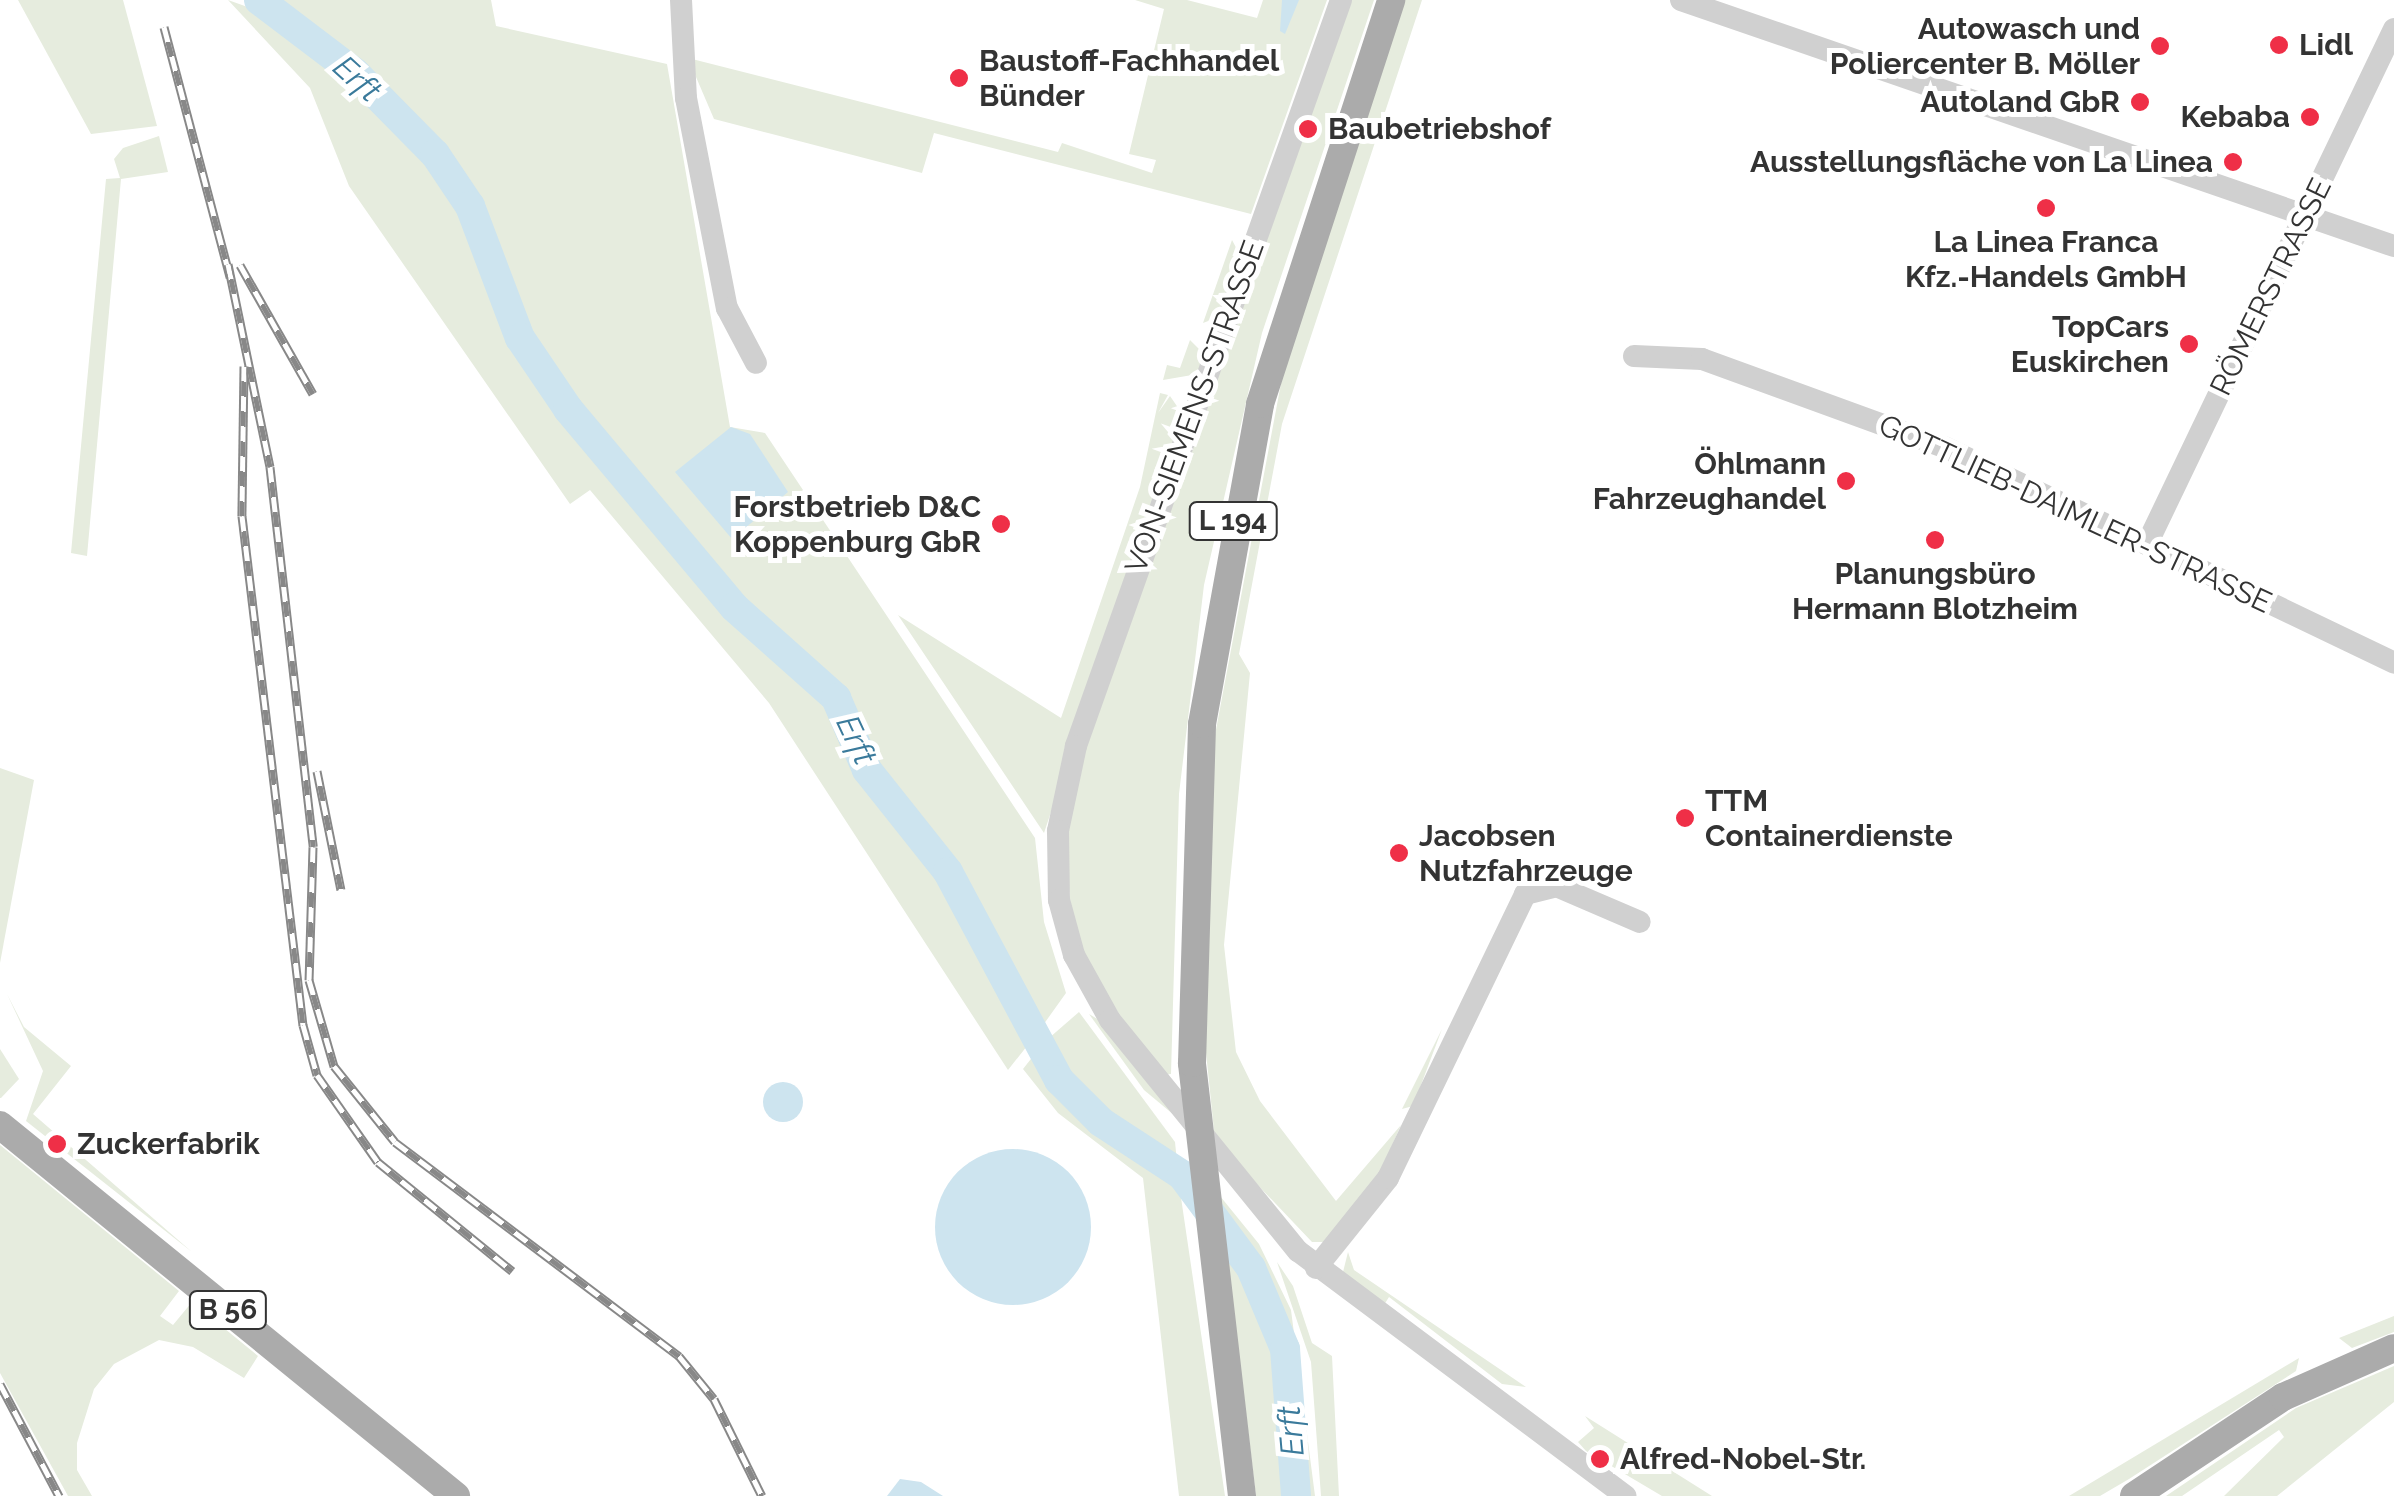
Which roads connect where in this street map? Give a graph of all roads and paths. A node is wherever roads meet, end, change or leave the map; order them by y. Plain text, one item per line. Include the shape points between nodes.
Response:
1 (681, 0) edge
2 (1341, 0) edge
3 (1391, 0) edge
4 (1681, 0) edge
5 (2394, 29) edge
6 (2307, 214) junction
7 (2394, 246) edge
8 (1634, 356) dead end
9 (756, 363) dead end
10 (2147, 544) junction
11 (2394, 663) edge
12 (1640, 922) dead end
13 (0, 1125) edge
14 (1316, 1268) junction
15 (2394, 1348) edge
16 (456, 1496) edge
17 (1242, 1496) edge
18 (1626, 1496) edge
19 (2134, 1496) edge

1 - 9 street via 686,98 728,308
2 - 14 street, VON-SIEMENS-STRASSE via 1088,706 1059,818 1059,900 1096,999
3 - 17 main road, L 194 via 1280,330 1228,544 1196,802 1192,1063 1212,1285
4 - 6 street
5 - 6 street, RÖMERSTRASSE
6 - 7 street
6 - 10 street, RÖMERSTRASSE
8 - 10 street, GOTTLIEB-DAIMLER-STRASSE via 1702,359 1944,447
10 - 11 street, GOTTLIEB-DAIMLER-STRASSE
12 - 14 street via 1556,886 1525,894 1388,1178
13 - 16 main road, B 56
14 - 18 street, VON-SIEMENS-STRASSE
15 - 19 main road via 2283,1396

